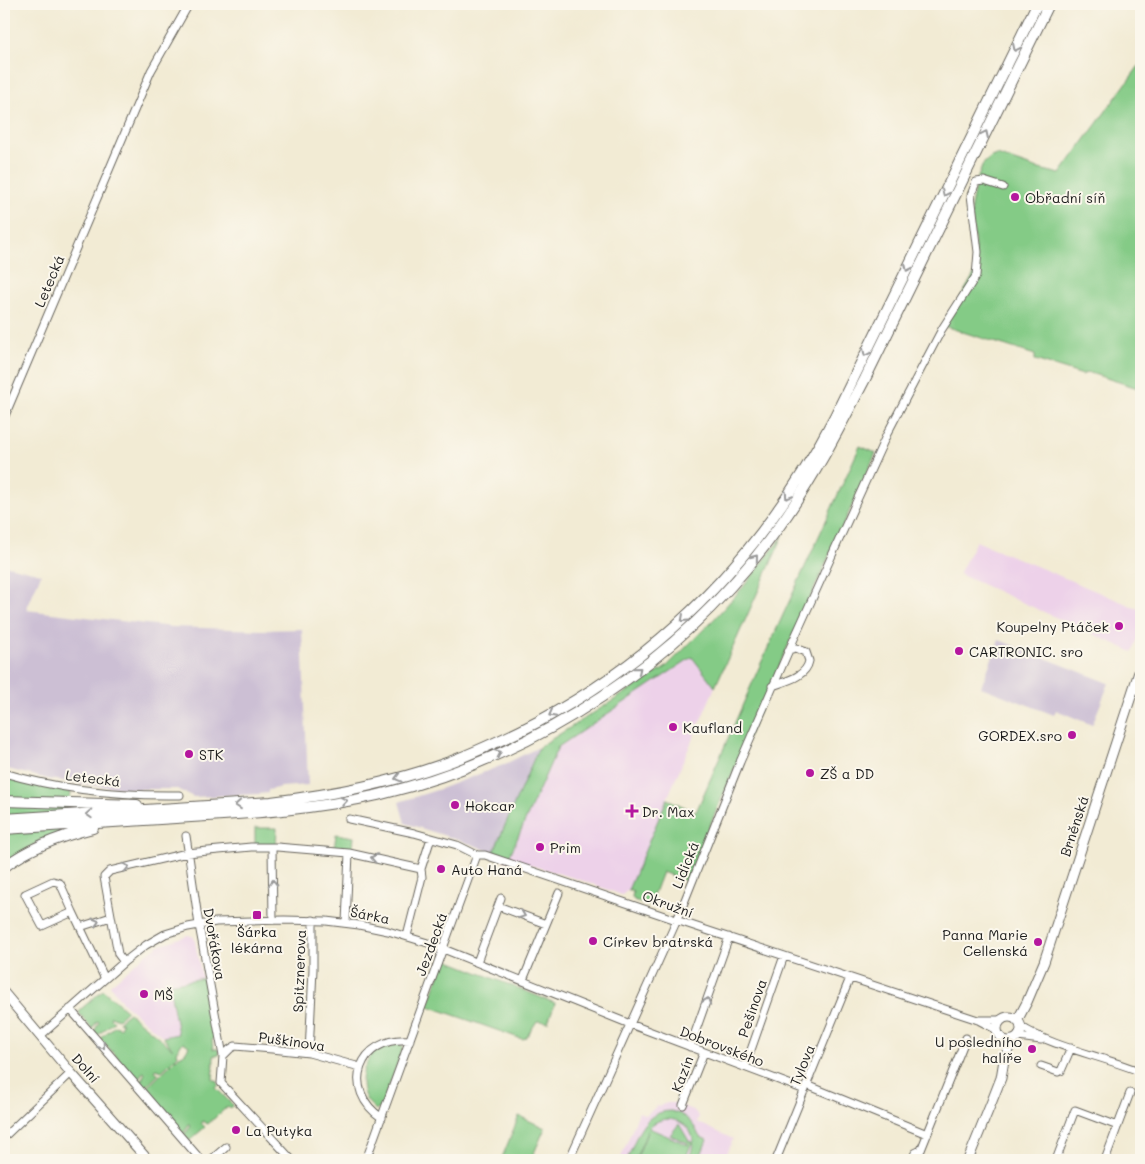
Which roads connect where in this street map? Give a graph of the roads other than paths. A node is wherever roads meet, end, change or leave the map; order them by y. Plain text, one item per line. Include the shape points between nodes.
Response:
1 (189, 4) edge
2 (1038, 4) edge
3 (1049, 4) edge
4 (1003, 187) dead end
5 (4, 418) edge
6 (789, 650) junction
7 (1141, 666) edge
8 (772, 686) junction
9 (4, 773) edge
10 (180, 795) dead end
11 (4, 801) edge
12 (172, 809) junction
13 (4, 819) edge
14 (349, 819) dead end
15 (126, 822) junction
16 (4, 829) edge
17 (186, 836) dead end
18 (431, 838) junction
19 (272, 847) junction
20 (187, 853) junction
21 (349, 853) junction
22 (477, 856) junction
23 (4, 867) edge
24 (421, 869) junction
25 (560, 893) dead end
26 (501, 898) dead end
27 (498, 906) junction
28 (73, 912) junction
29 (111, 917) junction
30 (273, 920) junction
31 (313, 920) junction
32 (677, 920) junction
33 (346, 923) junction
34 (546, 924) junction
35 (199, 925) junction
36 (80, 927) junction
37 (407, 936) junction
38 (729, 937) junction
39 (443, 948) junction
40 (784, 956) junction
41 (124, 962) junction
42 (478, 962) junction
43 (850, 978) junction
44 (105, 979) junction
45 (523, 980) junction
46 (4, 993) edge
47 (70, 1009) junction
48 (978, 1020) junction
49 (1000, 1020) junction
50 (1017, 1021) junction
51 (630, 1024) junction
52 (997, 1030) junction
53 (40, 1036) junction
54 (966, 1038) dead end
55 (1015, 1038) junction
56 (1002, 1039) junction
57 (410, 1040) junction
58 (1053, 1042) junction
59 (690, 1047) junction
60 (1071, 1048) junction
61 (704, 1052) junction
62 (308, 1054) junction
63 (223, 1056) junction
64 (1004, 1060) junction
65 (1041, 1066) dead end
66 (360, 1067) junction
67 (744, 1067) junction
68 (71, 1072) junction
69 (1141, 1072) edge
70 (806, 1088) junction
71 (1130, 1093) dead end
72 (683, 1105) dead end
73 (382, 1118) junction
74 (1118, 1126) junction
75 (927, 1134) junction
76 (4, 1136) edge
77 (226, 1147) dead end
78 (148, 1160) edge
79 (201, 1160) edge
80 (211, 1160) edge
81 (292, 1160) edge
82 (366, 1160) edge
83 (569, 1160) edge
84 (776, 1160) edge
85 (912, 1160) edge
86 (968, 1160) edge
87 (1056, 1160) edge
88 (1105, 1160) edge

1 - 5 street, Letecká via 151,72
2 -> 12 highway via 813,455 782,506 749,550 683,620 618,674 562,709 494,744 445,764 374,785 315,797
15 -> 3 highway via 268,812 378,795 427,781 492,756 566,719 627,679 692,627 767,542 827,452
4 - 6 street, Lidická via 984,181 974,184 971,199 978,252 976,276 942,329 887,434
6 - 8 street, Lidická
6 - 8 street via 796,648 806,652 808,667 794,678
7 - 50 main road, Brněnská via 1044,962
8 - 32 street, Lidická
9 - 10 street, Letecká via 75,789 115,794
11 - 12 highway
12 -> 13 highway
14 - 18 street, Okružní
15 - 16 highway
15 - 23 highway via 56,839 30,850
17 - 20 street, Dvořákova
18 - 22 street, Okružní
18 - 24 street
19 - 20 street
19 - 21 street
30 -> 19 street
29 -> 20 street via 104,876 110,871
20 - 35 street, Dvořákova
24 -> 21 street
21 - 33 street
22 - 32 street, Okružní via 485,855
22 - 39 street, Jezdecká
24 - 37 street via 422,877
25 - 34 street
26 - 27 street
27 -> 34 street
27 - 42 street
28 - 28 street via 57,881 25,894 42,926
28 - 36 street
36 -> 29 street
29 - 41 street via 118,954
30 - 31 street, Šárka
30 - 35 street, Šárka
31 - 33 street, Šárka
31 - 62 street, Spitznerova
32 - 38 street, Okružní
32 - 51 street, Lidická
33 - 37 street, Šárka
34 - 45 street
35 - 41 street, Šárka via 165,934
35 - 63 street, Dvořákova
36 - 44 street
37 - 39 street, Šárka
38 - 40 street, Okružní
59 -> 38 street
39 - 42 street, Šárka
39 - 57 street, Jezdecká
40 - 43 street, Okružní
40 - 67 street, Pešinova
41 - 44 street, Šárka
42 - 45 street, Šárka
43 - 48 street, Okružní
43 - 70 street, Tylova
44 - 47 street, Šárka
45 - 51 street, Šárka
46 - 53 main road, Dolní
47 - 53 street, Šárka
47 -> 79 street, Dolní
48 - 49 street, Okružní
48 - 52 street, Okružní
49 - 50 main road via 1006,1017
49 - 52 main road
50 - 55 main road via 1020,1032
50 - 58 street via 1029,1032
51 - 59 street, Dobrovského
51 - 83 street, Lidická
52 - 56 main road
53 - 68 main road, Dolní
54 - 75 street
55 - 56 main road
55 - 58 street
55 - 64 main road
56 - 64 main road
57 - 66 street via 396,1039 378,1045
57 - 73 street, Jezdecká
58 - 60 street
59 - 61 street, Dobrovského
60 - 65 street via 1061,1071
60 - 69 street
61 - 67 street, Dobrovského
61 - 72 street, Kazín
62 - 63 street, Puškinova via 235,1046
62 - 66 street, Puškinova
63 - 81 street, Dvořákova via 223,1085
64 - 86 main road via 995,1093
66 - 73 street via 362,1095 373,1112
67 - 70 street, Dobrovského
68 - 76 street
68 - 78 main road, Dolní
70 - 75 street, Dobrovského
70 - 84 street, Tylova
71 - 74 street
73 - 82 street, Jezdecká
74 - 87 street via 1075,1110
74 - 88 street
75 - 85 street via 921,1150
77 - 80 street

